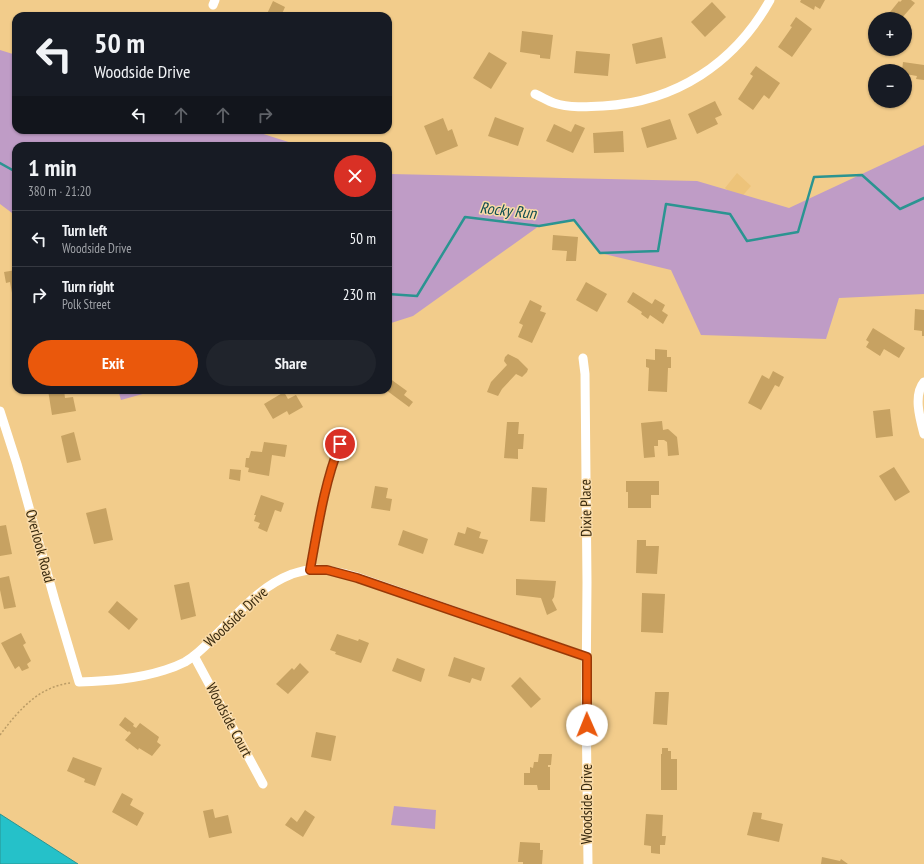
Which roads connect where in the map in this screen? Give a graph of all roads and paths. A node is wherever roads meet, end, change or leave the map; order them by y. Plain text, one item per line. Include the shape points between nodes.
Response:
1 (770, 0) edge
2 (535, 94) dead end
3 (583, 358) dead end
4 (924, 382) edge
5 (0, 411) edge
6 (924, 434) edge
7 (340, 444) dead end
8 (310, 570) junction
9 (194, 656) junction
10 (587, 657) junction
11 (79, 682) junction
12 (0, 735) edge
13 (263, 784) dead end
14 (588, 864) edge

1 - 2 street via 745,37 730,52 701,75 675,89 633,102 592,107 566,106
3 - 10 street, Dixie Place
4 - 6 street via 918,403
5 - 11 street, Overlook Road
7 - 8 street via 328,481
8 - 9 street, Woodside Drive via 283,578 263,590
8 - 10 street, Woodside Drive via 327,570 357,578
9 - 11 street, Woodside Drive via 184,663 155,673 132,678
9 - 13 street, Woodside Court
10 - 14 street, Woodside Drive
11 - 12 path via 49,688 38,695 28,702

